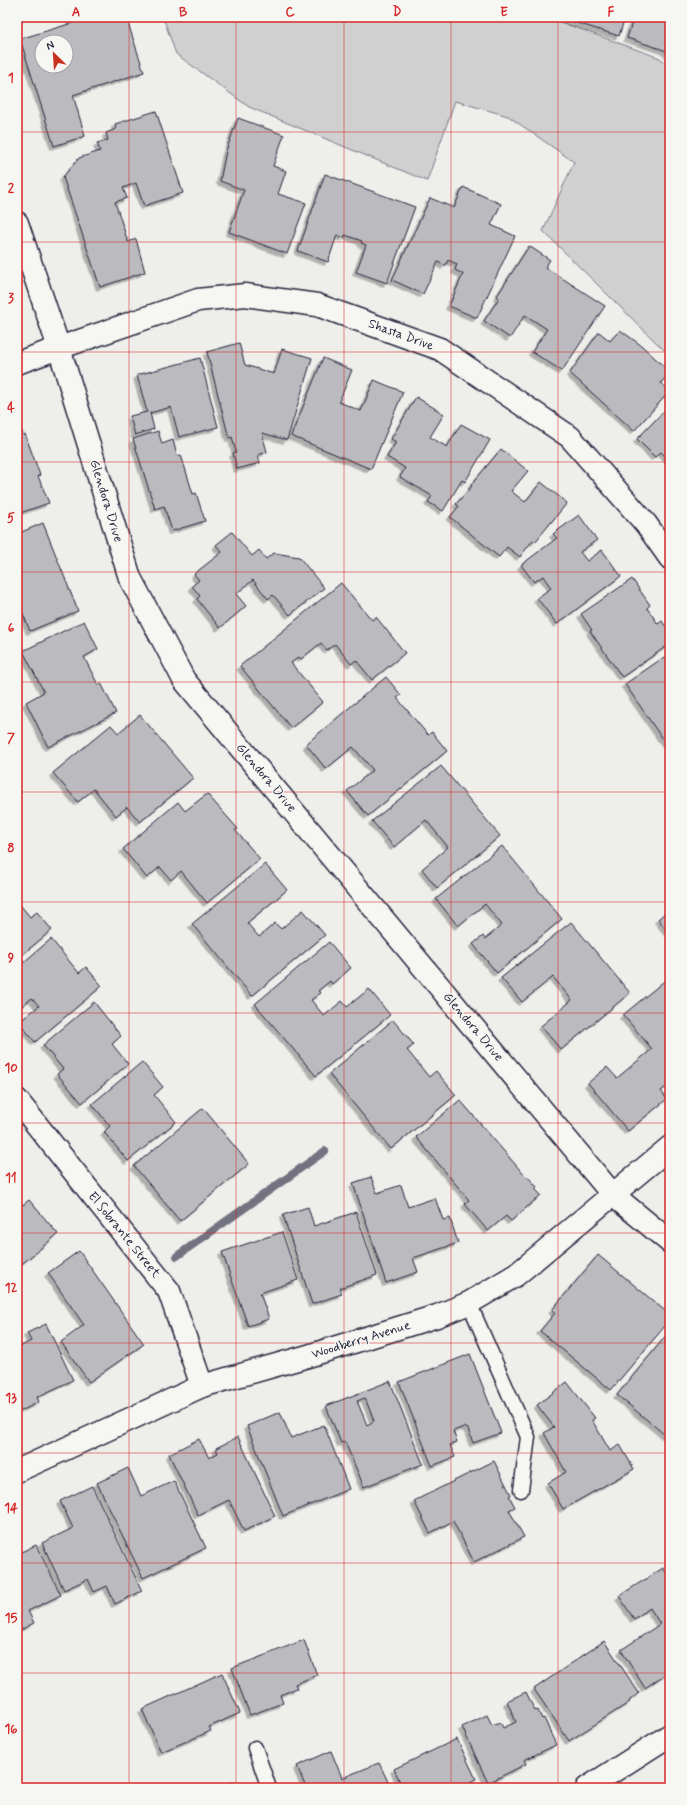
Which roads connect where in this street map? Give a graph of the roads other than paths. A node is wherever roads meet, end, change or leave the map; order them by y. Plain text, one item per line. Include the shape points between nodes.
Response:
1 (17, 222) edge
2 (59, 348) junction
3 (17, 364) edge
4 (670, 558) edge
5 (17, 1100) edge
6 (670, 1147) edge
7 (613, 1195) junction
8 (670, 1242) edge
9 (468, 1303) junction
10 (202, 1386) junction
11 (17, 1471) edge
12 (521, 1490) dead end
13 (670, 1735) edge
14 (255, 1748) dead end
15 (269, 1788) edge
16 (587, 1788) edge

1 - 2 street, Glendora Drive
2 - 3 street, Shasta Drive
2 - 4 street, Shasta Drive via 198,300 245,295 317,305 440,349 570,437 646,524
2 - 7 street, Glendora Drive via 130,578 184,680
5 - 10 street, El Sobrante Street via 169,1291
6 - 7 street, Woodberry Avenue
7 - 8 street, Glendora Drive
7 - 9 street, Woodberry Avenue via 516,1275
9 - 10 street, Woodberry Avenue via 429,1319
9 - 12 lane via 528,1437
10 - 11 street, Woodberry Avenue
13 - 16 street
14 - 15 lane

